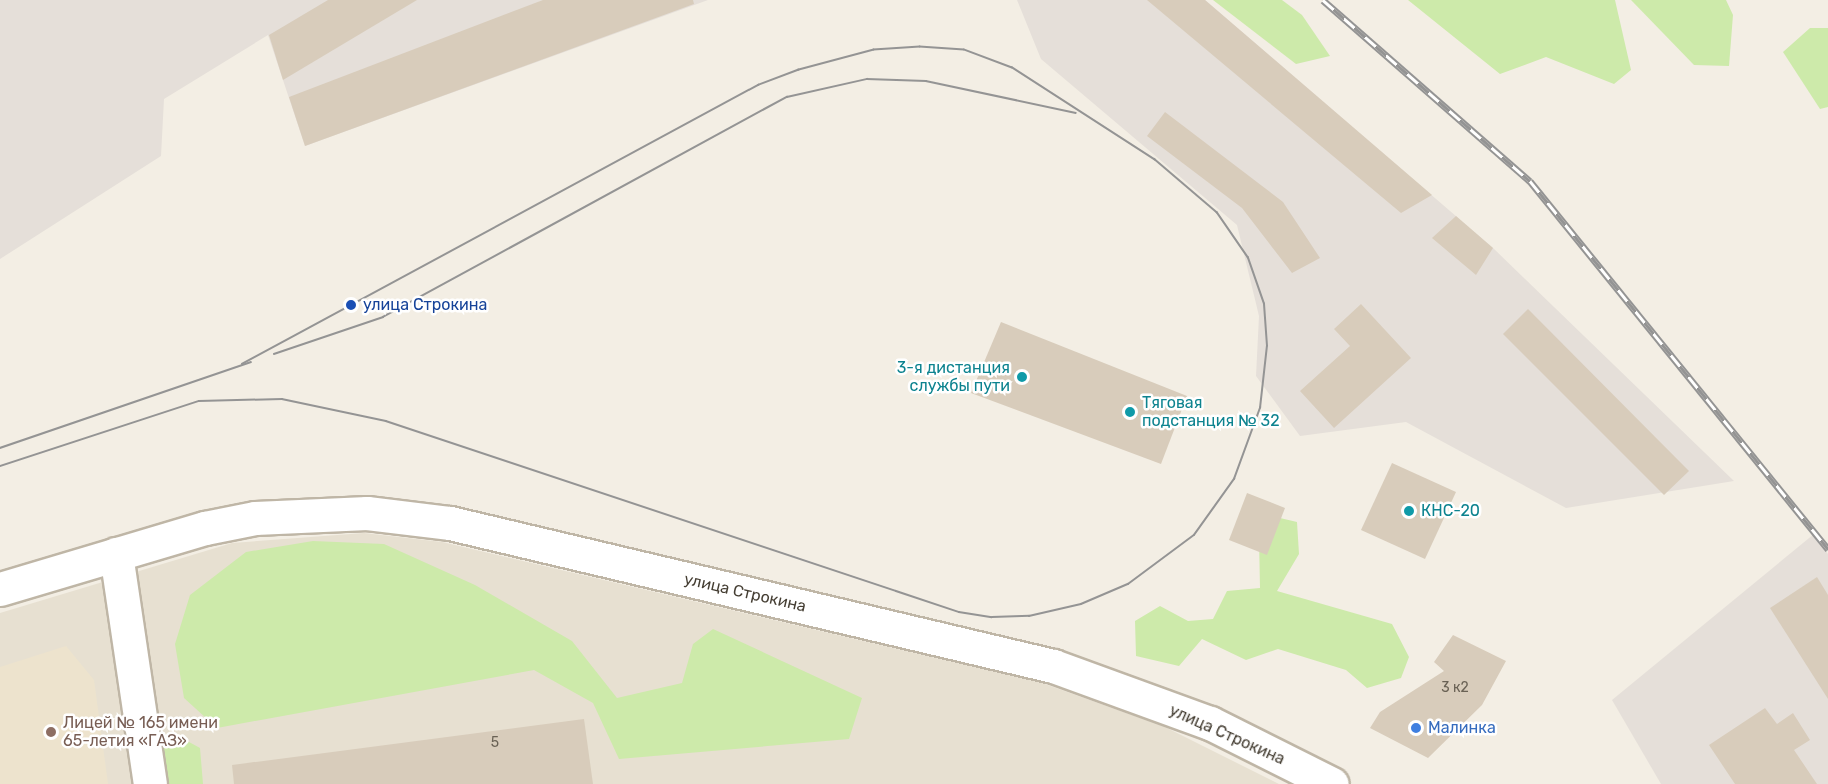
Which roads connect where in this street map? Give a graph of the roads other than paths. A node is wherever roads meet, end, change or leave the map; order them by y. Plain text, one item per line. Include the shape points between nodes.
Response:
1 (116, 554) junction
2 (0, 589) edge
3 (150, 784) edge
4 (1332, 784) edge

1 - 2 street, улица Строкина
1 - 3 street
1 - 4 street, улица Строкина via 255,518 367,513 450,523 1053,666 1210,723

